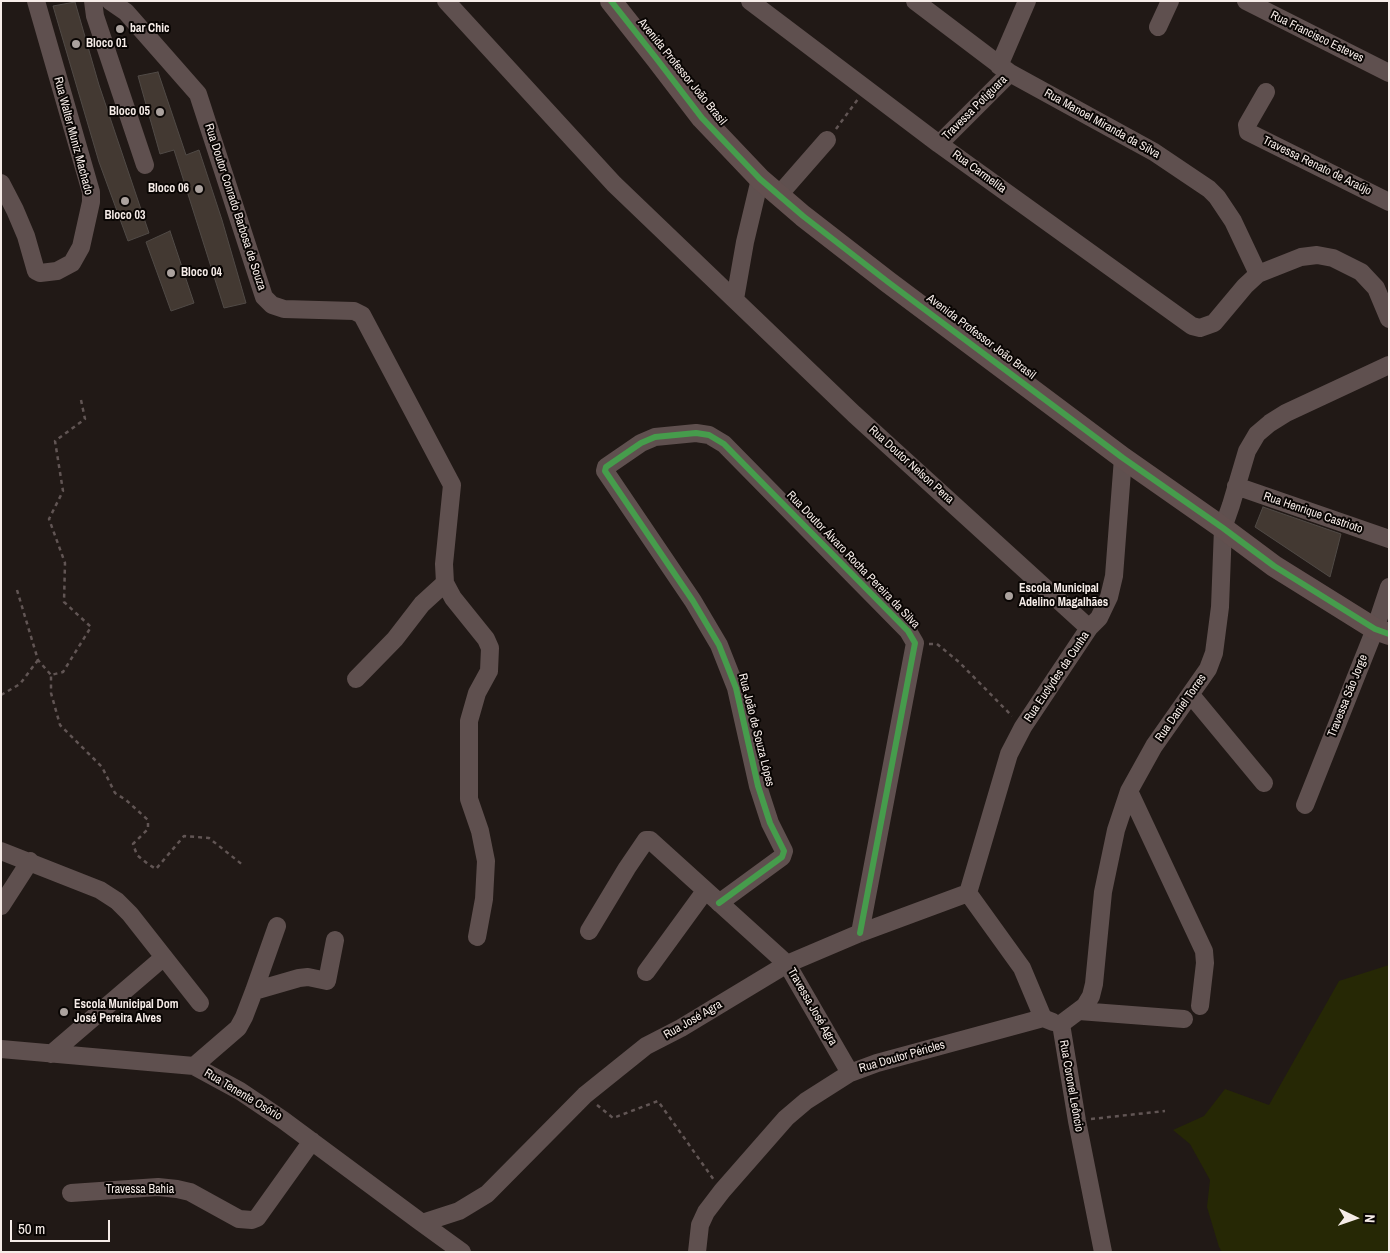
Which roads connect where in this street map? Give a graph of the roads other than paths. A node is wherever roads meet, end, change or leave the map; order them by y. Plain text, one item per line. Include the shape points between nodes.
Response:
1 (36, 1) edge
2 (93, 1) edge
3 (110, 1) edge
4 (446, 1) edge
5 (611, 1) edge
6 (750, 1) edge
7 (915, 1) edge
8 (1027, 1) edge
9 (1170, 1) edge
10 (1246, 1) edge
11 (1158, 27) dead end
12 (1005, 70) junction
13 (1389, 72) edge
14 (1266, 92) dead end
15 (827, 140) road end
16 (939, 144) junction
17 (145, 165) dead end
18 (760, 179) junction
19 (1, 183) edge
20 (778, 196) junction
21 (1389, 202) edge
22 (1258, 274) junction
23 (735, 299) junction
24 (1389, 319) edge
25 (1389, 364) edge
26 (1123, 458) junction
27 (605, 471) joint
28 (1236, 486) junction
29 (1223, 528) junction
30 (1389, 539) edge
31 (445, 583) junction
32 (1389, 587) edge
33 (1089, 628) junction
34 (1382, 631) edge
35 (356, 679) dead end
36 (1191, 695) junction
37 (1264, 783) dead end
38 (1129, 791) junction
39 (1305, 805) dead end
40 (1, 851) edge
41 (30, 861) junction
42 (705, 891) junction
43 (968, 893) junction
44 (719, 904) junction
45 (1, 906) edge
46 (277, 926) dead end
47 (589, 931) dead end
48 (860, 933) junction
49 (478, 937) dead end
50 (336, 940) dead end
51 (164, 957) junction
52 (787, 964) junction
53 (646, 972) dead end
54 (254, 991) junction
55 (200, 1003) dead end
56 (1200, 1006) dead end
57 (1079, 1011) junction
58 (1043, 1018) junction
59 (1184, 1019) dead end
60 (1061, 1024) junction
61 (1, 1049) edge
62 (52, 1054) junction
63 (194, 1066) junction
64 (850, 1073) junction
65 (312, 1141) junction
66 (71, 1193) dead end
67 (422, 1223) junction
68 (462, 1252) edge
69 (697, 1252) edge
70 (1103, 1252) edge

1 - 19 street, Rua Walter Muniz Machado via 91,192 80,247 72,263 57,271 38,273 35,270 26,236
2 - 17 street via 95,16
3 - 31 street, Rua Doutor Conrado Barbosa de Souza via 126,12 198,94 264,296 284,309 354,311 362,315 452,486
4 - 23 street, Rua Doutor Nelson Pena via 614,184
5 - 18 main road, Avenida Professor João Brasil via 702,118
6 - 16 street, Rua Carmelita
7 - 12 street, Rua Manoel Miranda da Silva
8 - 12 street, Travessa Potiguara
9 - 11 street
10 - 13 street, Rua Francisco Esteves
12 - 16 street, Travessa Potiguara
12 - 22 street, Rua Manoel Miranda da Silva via 1154,152 1209,189 1233,221
14 - 21 street, Travessa Renato de Araújo via 1247,130
15 - 20 street
16 - 22 street, Rua Carmelita via 1192,326 1200,328 1214,323
18 - 20 main road, Avenida Professor João Brasil
18 - 23 street
20 - 26 main road, Avenida Professor João Brasil
22 - 24 street via 1301,258 1316,255 1333,258 1366,277 1376,288
23 - 33 street, Rua Doutor Nelson Pena via 854,414
25 - 28 street, Rua Daniel Torres via 1270,423 1257,434 1247,451
26 - 29 main road, Avenida Professor João Brasil
26 - 33 street, Rua Euclydes da Cunha via 1114,576 1109,597
27 - 44 street, Rua João de Souza Lópes via 719,645 736,688 758,786 770,823 784,851 782,857
27 - 48 street, Rua Doutor Álvaro Rocha Pereira da Silva via 606,467 655,437 709,435 724,444 908,631 915,644
28 - 29 street, Rua Daniel Torres
28 - 30 street, Rua Henrique Castrioto
29 - 34 main road, Avenida Professor João Brasil via 1274,566
29 - 36 street, Rua Daniel Torres via 1220,607 1214,653
31 - 35 street via 422,604 395,639
31 - 49 street via 490,648 489,671 477,693 469,721 469,799 486,861
32 - 34 street, Travessa São Jorge
33 - 43 street, Rua Euclydes da Cunha via 1023,727 1009,754
34 - 39 street, Travessa São Jorge
36 - 37 street
36 - 38 street, Rua Daniel Torres via 1154,746
38 - 56 street via 1204,951 1206,963
38 - 57 street, Rua Daniel Torres via 1116,830 1103,892 1092,996
40 - 41 street
41 - 45 street
41 - 51 street via 100,890 117,901
42 - 44 street, Travessa José Agra
42 - 47 street, Travessa José Agra via 647,840
42 - 53 street
43 - 48 street, Rua José Agra
43 - 58 street via 1022,968
44 - 52 street, Travessa José Agra
46 - 54 street
48 - 52 street, Rua José Agra
50 - 54 street via 327,981 299,978
51 - 55 street
51 - 62 street
52 - 64 street, Travessa José Agra
52 - 67 street, Rua José Agra via 629,1058 585,1095 487,1194 459,1211
54 - 63 street via 238,1028
57 - 59 street
57 - 60 street, Rua Daniel Torres
58 - 60 street, Rua Coronel Leôncio
58 - 64 street, Rua Doutor Péricles
60 - 70 street, Rua Coronel Leôncio
61 - 62 street, Rua Tenente Osório
62 - 63 street, Rua Tenente Osório
63 - 65 street, Rua Tenente Osório via 240,1090
64 - 69 street, Rua Doutor Péricles via 786,1118 722,1191 700,1225
65 - 66 street, Travessa Bahia via 257,1218 252,1220 239,1219 190,1192 177,1189
65 - 67 street, Rua Tenente Osório
67 - 68 street, Rua Tenente Osório

